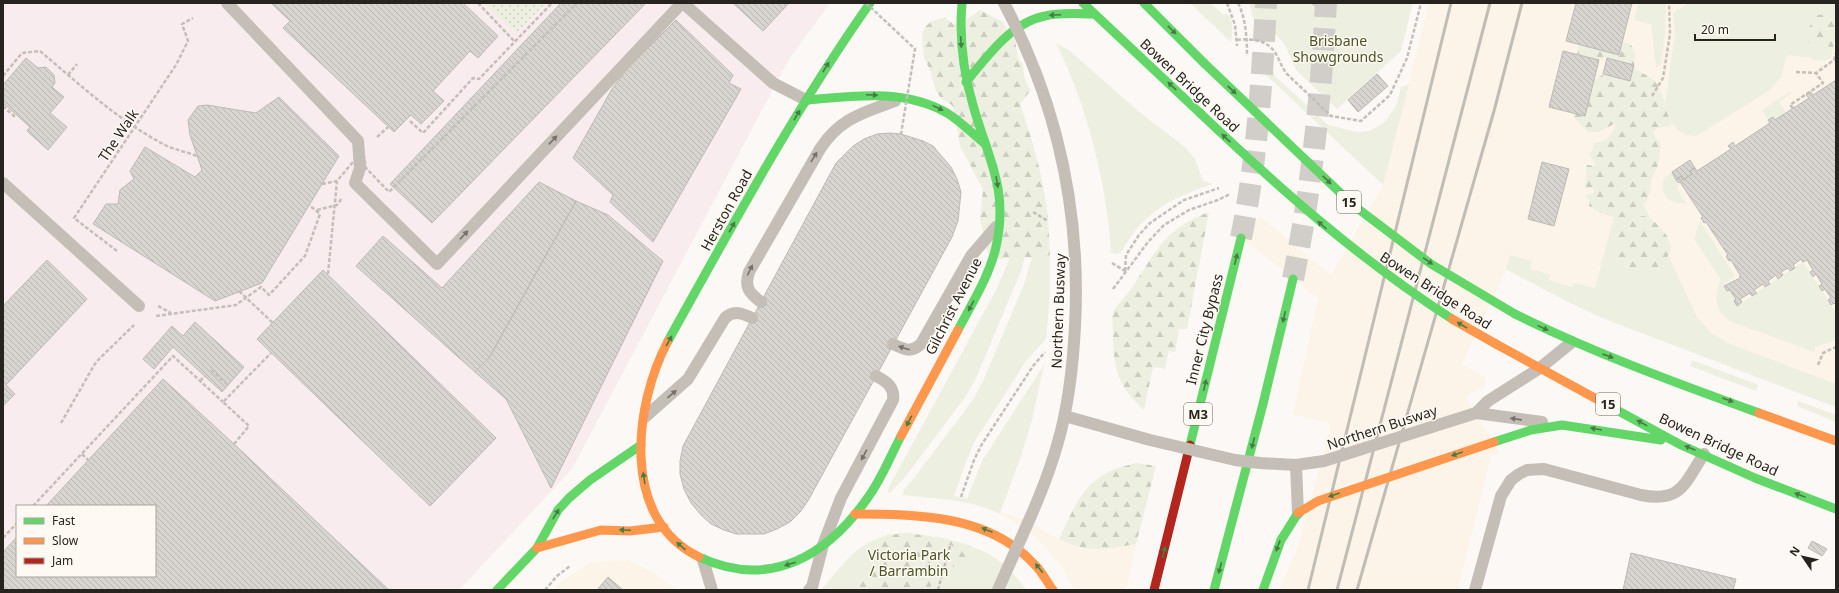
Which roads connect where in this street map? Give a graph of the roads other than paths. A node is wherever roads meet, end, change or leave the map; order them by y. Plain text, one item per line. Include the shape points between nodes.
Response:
1 (227, 3) edge
2 (683, 3) edge
3 (870, 3) edge
4 (962, 3) edge
5 (1004, 3) edge
6 (1083, 3) edge
7 (1144, 3) edge
8 (1094, 14) junction
9 (966, 82) junction
10 (901, 98) junction
11 (806, 100) junction
12 (986, 145) junction
13 (3, 182) edge
14 (1000, 223) junction
15 (1241, 238) tunnel mouth
16 (1293, 279) tunnel mouth
17 (761, 302) dead end
18 (139, 306) dead end
19 (752, 318) dead end
20 (1572, 342) junction
21 (894, 344) dead end
22 (1540, 368) junction
23 (876, 376) dead end
24 (1476, 413) junction
25 (1065, 416) junction
26 (642, 419) junction
27 (1555, 426) junction
28 (1836, 441) edge
29 (1676, 442) junction
30 (641, 445) junction
31 (1704, 454) junction
32 (1296, 465) junction
33 (1836, 509) edge
34 (1298, 513) junction
35 (855, 514) junction
36 (664, 527) junction
37 (823, 545) junction
38 (537, 548) junction
39 (703, 560) junction
40 (497, 590) edge
41 (712, 590) edge
42 (809, 590) edge
43 (998, 590) edge
44 (1053, 590) edge
45 (1154, 590) edge
46 (1214, 590) edge
47 (1263, 590) edge
48 (1475, 590) edge

1 -> 2 lane via 358,141 360,168 355,183 437,264
2 - 11 lane via 765,77
11 -> 3 main road, Herston Road
4 -> 9 main road, Gilchrist Avenue via 960,38
5 - 25 lane, Northern Busway, bridge via 1025,44 1041,85 1061,153 1071,208 1077,293 1073,363
6 - 8 main road, Bowen Bridge Road / 15
7 -> 20 main road, Bowen Bridge Road / 15, bridge via 1373,222 1475,292
8 -> 9 main road via 1048,16 1023,24 1004,39
22 -> 8 main road, Bowen Bridge Road / 15, bridge via 1413,295 1351,250
9 - 12 main road, Gilchrist Avenue
11 -> 10 main road via 871,94
10 -> 12 main road via 922,102 947,113
17 -> 10 lane via 747,289 749,272 822,145 853,116
26 -> 11 main road, Herston Road via 652,376 661,355
12 -> 14 main road, Gilchrist Avenue via 998,183
13 - 18 lane
14 -> 21 lane via 971,256 921,344 912,350
14 -> 35 main road, Gilchrist Avenue via 994,256 978,294 872,491
45 -> 15 main road, Inner City Bypass / M3
16 -> 46 main road
26 -> 19 lane via 688,379 725,318 732,313
20 - 22 lane, Northern Busway
20 -> 28 main road, Bowen Bridge Road / 15
22 - 24 lane, Northern Busway via 1488,401
29 -> 22 main road, Bowen Bridge Road / 15
23 -> 37 lane via 891,387 893,400 841,498
27 -> 24 lane, Northern Busway
24 - 32 lane, Northern Busway, bridge via 1324,461
25 - 32 lane, Northern Busway, bridge via 1235,460
25 - 43 lane, Northern Busway, bridge via 1050,468
26 - 30 main road, Herston Road
29 -> 27 main road via 1586,428
27 -> 34 main road, bridge via 1531,430 1318,501
31 -> 29 main road, Bowen Bridge Road / 15
36 -> 30 main road, Herston Road via 647,495
38 -> 30 main road via 558,510 569,498 590,480
33 -> 31 main road, Bowen Bridge Road / 15 via 1755,478
31 - 48 lane via 1679,490 1665,498 1640,495 1544,470 1527,470 1519,474 1511,480 1501,496
32 - 34 lane
34 -> 47 main road via 1284,531
35 - 37 main road, Gilchrist Avenue
44 -> 35 main road via 1038,567 1020,550 986,529 943,518
36 -> 38 main road via 601,530
39 -> 36 main road, Herston Road via 679,544
37 -> 39 main road, Herston Road via 796,562 758,570 733,570
37 - 42 lane
38 - 40 main road
39 - 41 lane

